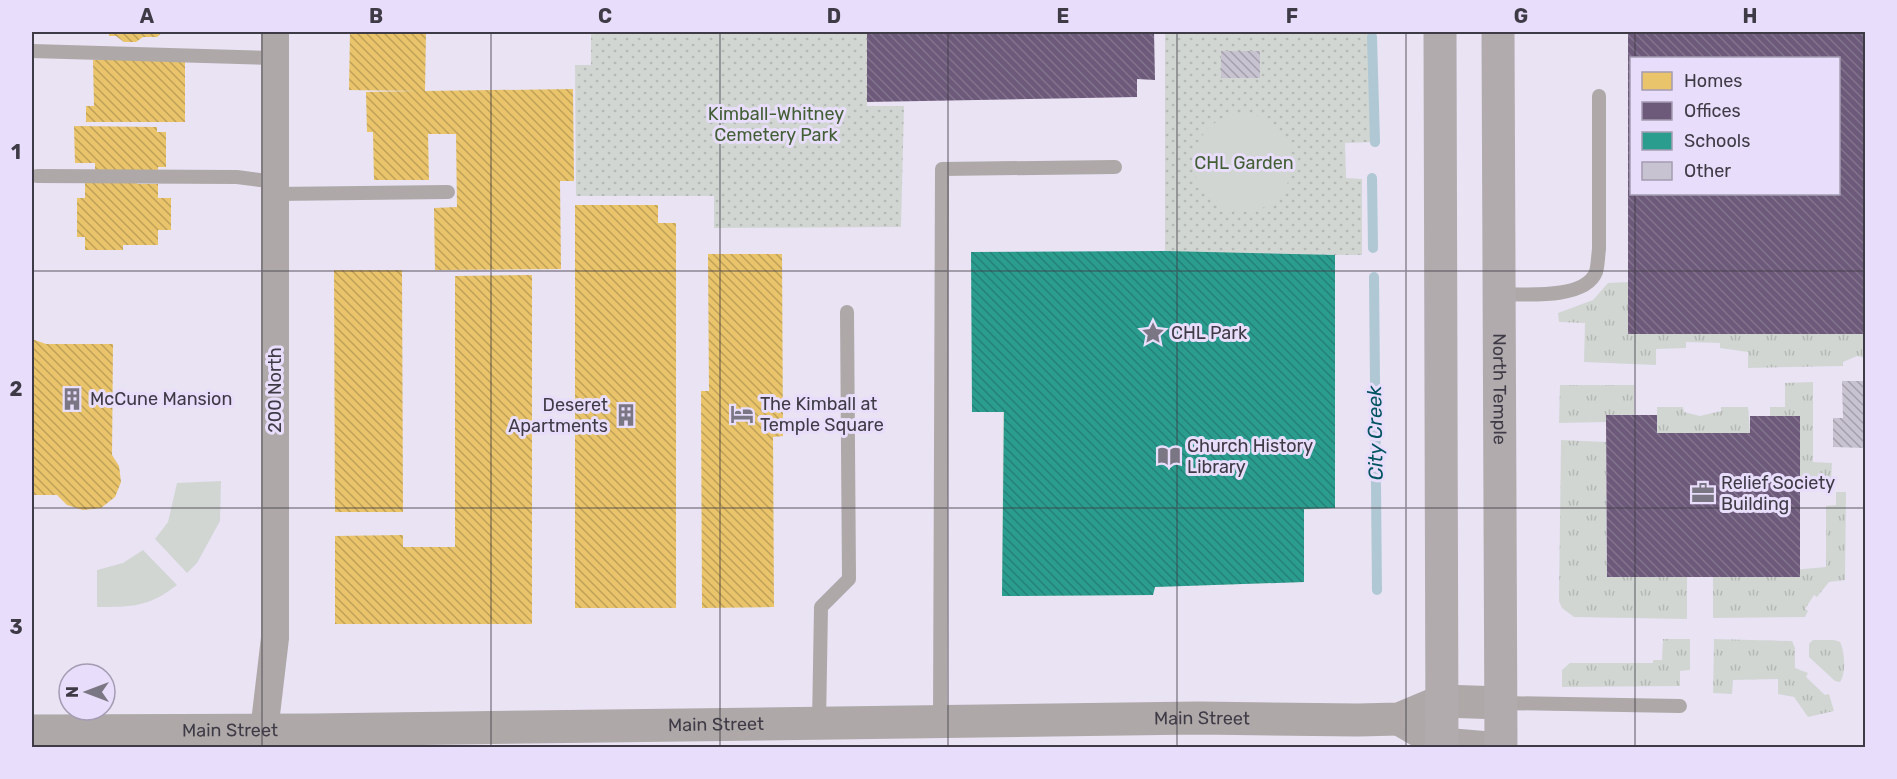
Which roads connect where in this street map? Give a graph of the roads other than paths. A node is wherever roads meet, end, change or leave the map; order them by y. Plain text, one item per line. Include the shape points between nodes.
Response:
1 (1440, 32) edge
2 (1498, 32) edge
3 (275, 45) edge
4 (32, 51) edge
5 (1599, 96) dead end
6 (1115, 167) dead end
7 (37, 176) dead end
8 (275, 188) junction
9 (448, 192) dead end
10 (1500, 294) junction
11 (847, 312) dead end
12 (1442, 701) junction
13 (1502, 703) junction
14 (1680, 706) dead end
15 (1399, 719) junction
16 (940, 723) junction
17 (819, 724) junction
18 (32, 731) edge
19 (263, 739) edge
20 (1442, 746) edge
21 (1489, 747) edge
22 (1501, 747) edge

1 - 12 main road
2 - 10 main road, North Temple
3 - 4 lane
3 - 8 street, 200 North
5 - 10 lane via 1596,273 1585,286 1568,291
6 - 16 lane via 942,169
7 - 8 lane via 237,177
8 - 9 lane
8 - 19 street, 200 North via 275,638
10 - 13 main road, North Temple
11 - 17 lane via 849,579 821,607
12 - 13 street, Main Street
12 - 15 street, Main Street
12 - 20 main road
13 - 14 lane
13 - 22 main road, North Temple
15 - 16 street, Main Street
15 - 20 street, Main Street
16 - 17 street, Main Street
17 - 19 street, Main Street
18 - 19 street, Main Street
20 - 21 street, Main Street

